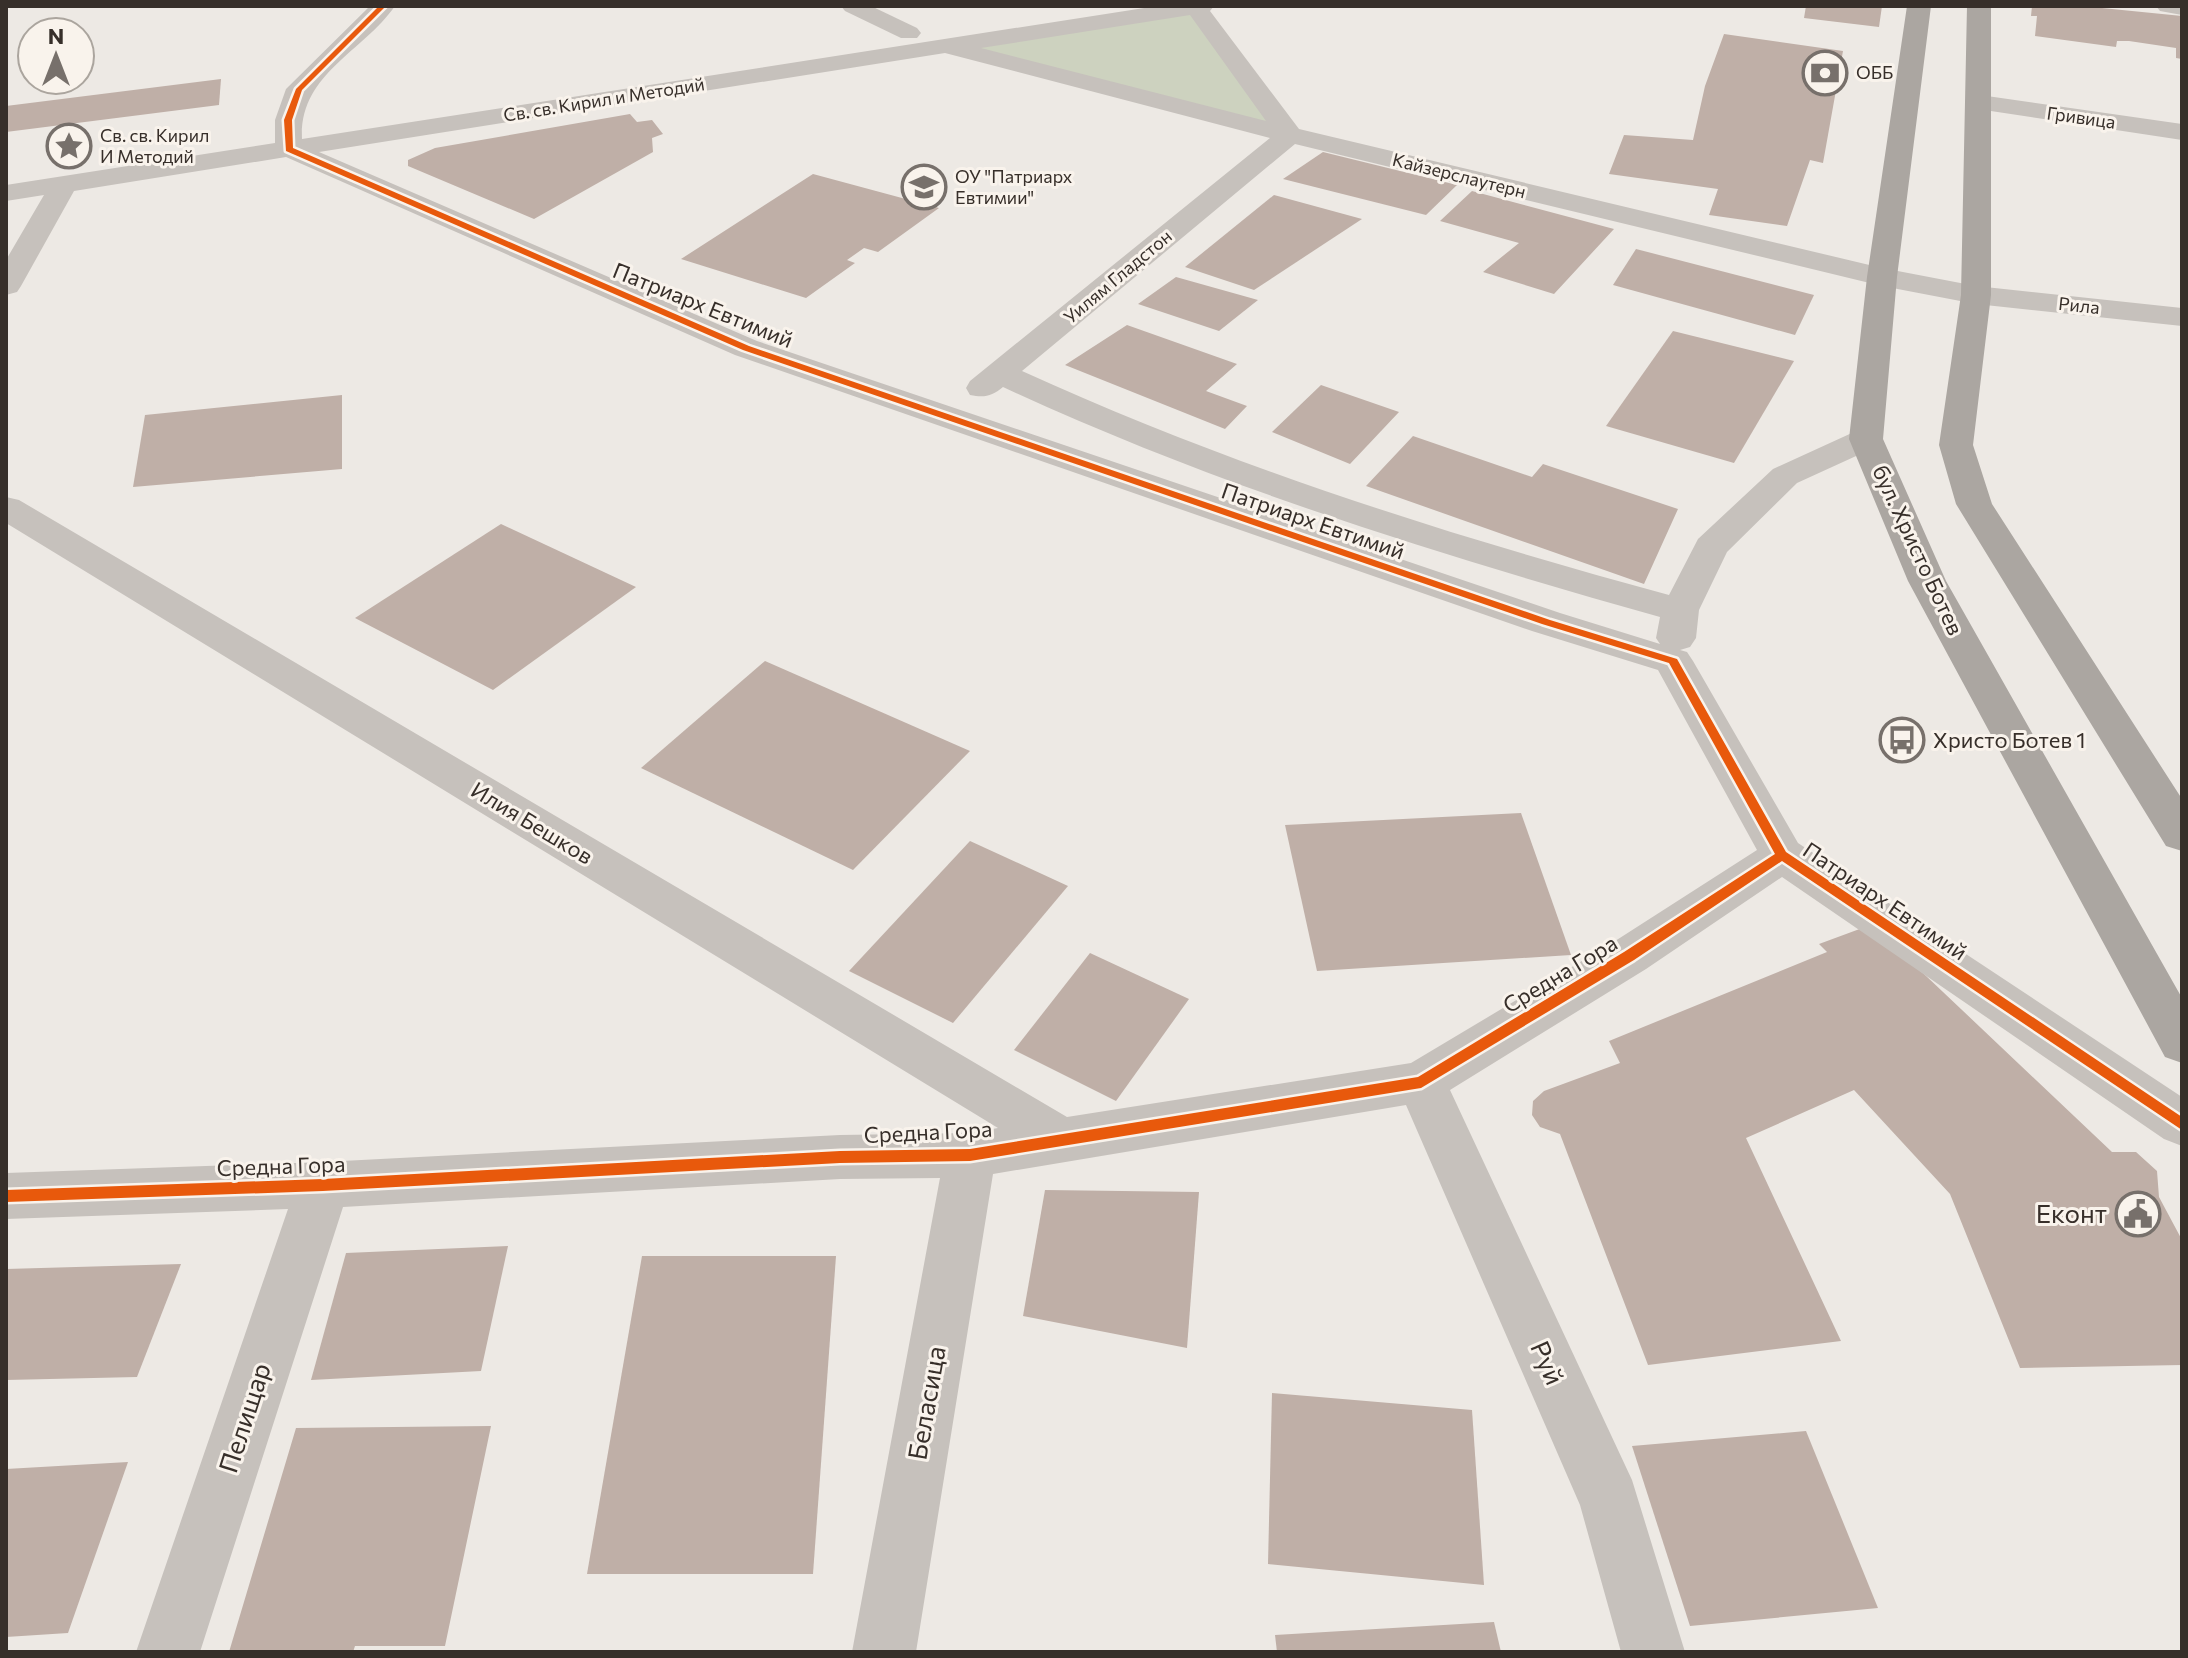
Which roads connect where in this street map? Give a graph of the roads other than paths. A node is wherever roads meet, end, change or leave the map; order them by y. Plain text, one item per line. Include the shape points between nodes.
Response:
1 (383, 6) edge
2 (853, 6) edge
3 (1198, 6) edge
4 (1919, 6) edge
5 (1979, 6) edge
6 (2168, 6) edge
7 (2182, 8) edge
8 (909, 33) dead end
9 (945, 46) junction
10 (1980, 103) junction
11 (2182, 132) edge
12 (1290, 135) junction
13 (289, 149) junction
14 (64, 184) junction
15 (6, 193) edge
16 (1882, 277) junction
17 (6, 286) edge
18 (1976, 295) junction
19 (2182, 317) edge
20 (1001, 374) junction
21 (944, 416) junction
22 (1866, 439) junction
23 (6, 508) edge
24 (1680, 610) junction
25 (1673, 661) junction
26 (2182, 835) edge
27 (1782, 855) junction
28 (2182, 1043) edge
29 (1421, 1082) junction
30 (2182, 1124) edge
31 (1058, 1138) junction
32 (970, 1155) junction
33 (323, 1185) junction
34 (6, 1196) edge
35 (168, 1652) edge
36 (884, 1652) edge
37 (1653, 1652) edge

1 - 13 street via 299,89 288,120
2 - 8 street
3 - 9 street, Св. св. Кирил и Методий
3 - 12 street
4 - 16 main road, бул. Христо Ботев
5 - 10 main road
6 - 7 street
9 - 12 street, Кайзерслаутерн
9 - 13 street, Св. св. Кирил и Методий
10 - 11 street, Гривица
10 - 18 main road
12 - 16 street, Кайзерслаутерн
12 - 20 street, Уилям Гладстон
13 - 14 street, Св. св. Кирил и Методий
13 - 21 street, Патриарх Евтимий via 746,348
14 - 15 street, Св. св. Кирил и Методий
14 - 17 street
16 - 18 street, Кайзерслаутерн
16 - 22 main road, бул. Христо Ботев
18 - 19 street, Рила
18 - 26 main road via 1956,445 1974,504
20 - 21 street, Уилям Гладстон
20 - 24 street, Патриарх Евтимий via 1133,433 1313,497
21 - 25 street, Патриарх Евтимий
22 - 24 street via 1785,476 1711,547
22 - 28 main road, бул. Христо Ботев via 1927,581
23 - 31 street, Илия Бешков
24 - 25 street
25 - 27 street, Патриарх Евтимий
27 - 29 street, Средна Гора via 1629,956
27 - 30 street, Патриарх Евтимий
29 - 31 street, Средна Гора
29 - 37 street, Руй via 1610,1502
31 - 32 street, Средна Гора
32 - 33 street, Средна Гора via 840,1157
32 - 36 street, Беласица
33 - 34 street, Средна Гора
33 - 35 street, Пелищар

